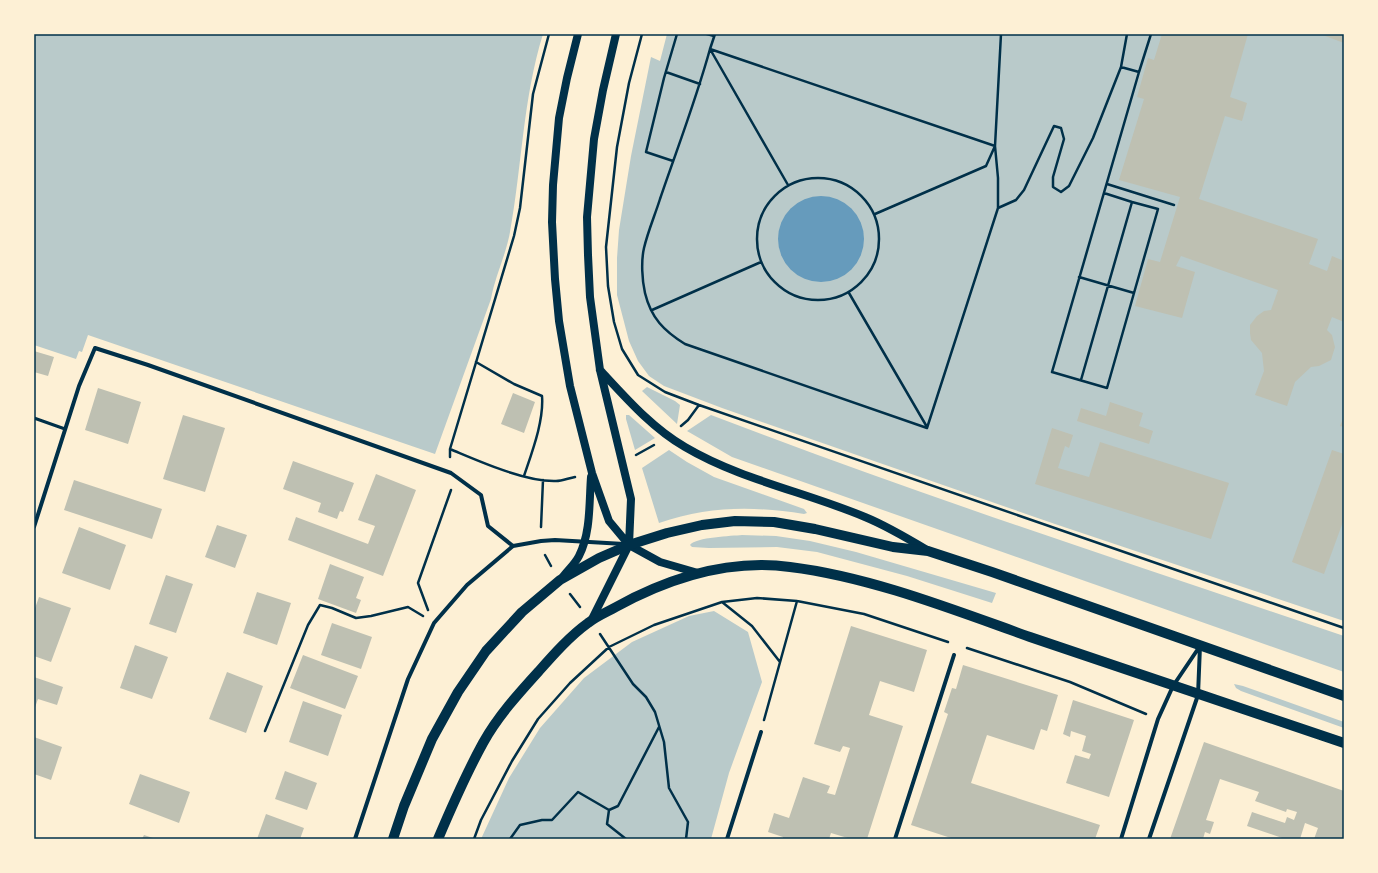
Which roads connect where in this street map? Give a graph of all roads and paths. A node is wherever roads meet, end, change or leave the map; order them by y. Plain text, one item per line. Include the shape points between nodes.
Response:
1 (549, 34) edge
2 (578, 34) edge
3 (616, 34) edge
4 (642, 34) edge
5 (677, 34) edge
6 (708, 34) edge
7 (1001, 34) edge
8 (1127, 34) edge
9 (1151, 34) edge
10 (715, 35) edge
11 (710, 49) junction
12 (1121, 67) junction
13 (666, 72) junction
14 (1139, 72) junction
15 (700, 84) junction
16 (995, 146) junction
17 (673, 161) junction
18 (1107, 184) junction
19 (788, 185) junction
20 (1104, 193) junction
21 (1132, 202) junction
22 (1174, 205) dead end
23 (998, 208) junction
24 (875, 214) junction
25 (761, 262) junction
26 (1079, 277) junction
27 (1108, 285) junction
28 (849, 293) junction
29 (1134, 293) junction
30 (652, 310) junction
31 (476, 362) junction
32 (600, 370) junction
33 (1080, 380) junction
34 (34, 418) edge
35 (927, 428) junction
36 (66, 429) junction
37 (450, 449) dead end
38 (451, 473) junction
39 (592, 473) junction
40 (524, 476) dead end
41 (34, 527) edge
42 (584, 542) junction
43 (629, 545) junction
44 (512, 546) junction
45 (928, 551) junction
46 (698, 573) junction
47 (560, 580) junction
48 (797, 601) junction
49 (722, 602) junction
50 (590, 621) junction
51 (434, 623) junction
52 (1344, 628) edge
53 (957, 645) junction
54 (1200, 646) junction
55 (614, 654) dead end
56 (954, 654) joint
57 (780, 663) junction
58 (1173, 686) junction
59 (1198, 695) junction
60 (1344, 696) edge
61 (1158, 719) junction
62 (659, 727) junction
63 (265, 731) dead end
64 (761, 732) joint
65 (1344, 742) edge
66 (609, 810) junction
67 (355, 839) edge
68 (393, 839) edge
69 (438, 839) edge
70 (474, 839) edge
71 (510, 839) edge
72 (626, 839) edge
73 (686, 839) edge
74 (727, 839) edge
75 (895, 839) edge
76 (1121, 839) edge
77 (1149, 839) edge

1 - 31 path via 533,94 520,208 514,236
2 - 39 main road via 559,118 553,185 552,250 559,321 570,386
3 - 32 main road via 594,139 588,217 590,297
4 - 52 path via 617,147 606,247 608,286 614,322 622,349 638,375 665,392 699,405
5 - 13 path
6 - 10 path
7 - 16 path
8 - 12 path
9 - 14 path
10 - 11 path
11 - 15 path
11 - 16 path
11 - 19 path
12 - 14 path
12 - 23 path via 1093,138 1069,186 1061,192 1053,187 1053,178 1064,139 1061,128 1054,126 1024,190 1016,200
13 - 15 path
13 - 17 path via 646,152
14 - 18 path
15 - 17 path
16 - 23 path
16 - 24 path via 986,166
17 - 30 path via 644,249 645,293
18 - 20 path
18 - 22 path
19 - 24 path via 816,177 845,183 860,193
19 - 25 path via 769,200 763,211 756,242
20 - 21 path
20 - 26 path
21 - 27 path
21 - 29 path via 1158,210
23 - 35 path
24 - 28 path via 879,227 878,256 872,269
25 - 28 path via 773,280 796,296 810,300 836,299
25 - 30 path
26 - 27 path
26 - 33 path via 1052,372
27 - 29 path
27 - 33 path
28 - 35 path
29 - 33 path via 1107,388
30 - 35 path via 659,324 670,335 685,344
31 - 37 path
31 - 40 path via 514,384 542,396 543,407
32 - 43 main road via 632,499
32 - 45 main road via 649,420 684,447 736,473 866,518
34 - 36 lane
36 - 38 street via 79,386 96,348
36 - 41 street
38 - 44 street via 481,494 488,526
38 - 51 path via 451,489 418,583
39 - 42 main road via 588,525
39 - 43 main road via 609,521
42 - 43 street
42 - 44 street via 555,540
42 - 47 main road via 579,557
43 - 45 main road via 702,525 735,521 766,522 814,529 893,547
43 - 46 main road via 660,562
43 - 47 main road
43 - 50 main road
44 - 51 street via 467,585
45 - 54 main road
46 - 50 main road via 635,597
46 - 58 main road via 758,565 820,571 913,596
47 - 68 main road via 522,612 491,645 458,692 432,739
48 - 49 path via 757,598
48 - 53 path via 864,614
48 - 57 path
49 - 57 path via 752,626
49 - 70 path via 654,626 608,647 570,683 538,719 512,760
50 - 69 main road via 515,698 484,740 458,791
51 - 63 path via 408,607 356,618 320,606 308,625
51 - 67 street via 408,679
53 - 56 path
53 - 61 path via 1070,682
54 - 58 street
54 - 59 street
54 - 60 main road
55 - 62 path via 633,684 646,697 655,712
56 - 75 street
57 - 64 path
58 - 59 main road
58 - 61 street
59 - 65 main road
59 - 77 street
61 - 76 street
62 - 66 path via 618,806
62 - 73 path via 664,742 669,788 688,822
64 - 74 street
66 - 71 path via 578,792 552,820 520,825
66 - 72 path via 607,824

